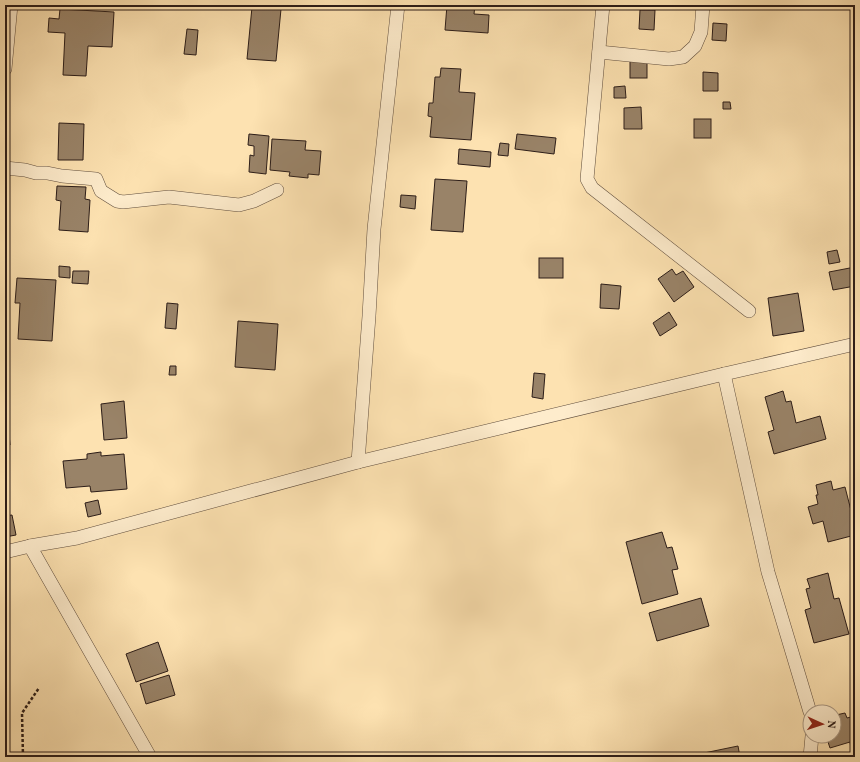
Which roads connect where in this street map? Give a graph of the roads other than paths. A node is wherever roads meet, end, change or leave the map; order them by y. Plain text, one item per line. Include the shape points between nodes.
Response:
1 (11, 5) edge
2 (398, 5) edge
3 (603, 5) edge
4 (703, 5) edge
5 (599, 52) junction
6 (5, 69) edge
7 (5, 168) edge
8 (277, 190) dead end
9 (749, 311) dead end
10 (855, 344) edge
11 (724, 374) junction
12 (358, 462) junction
13 (30, 546) junction
14 (5, 552) edge
15 (808, 704) edge
16 (811, 744) edge
17 (150, 757) edge
18 (810, 757) edge

1 - 6 street
2 - 12 street via 374,229
3 - 5 street
4 - 5 street via 700,32 695,46 683,57 669,59
5 - 9 street via 587,179 589,183 592,188
7 - 8 street via 96,179 101,191 123,202 169,197 239,205
10 - 11 street
11 - 12 street
11 - 15 street via 768,572
12 - 13 street via 77,538
13 - 14 street
13 - 17 street
16 - 18 street

